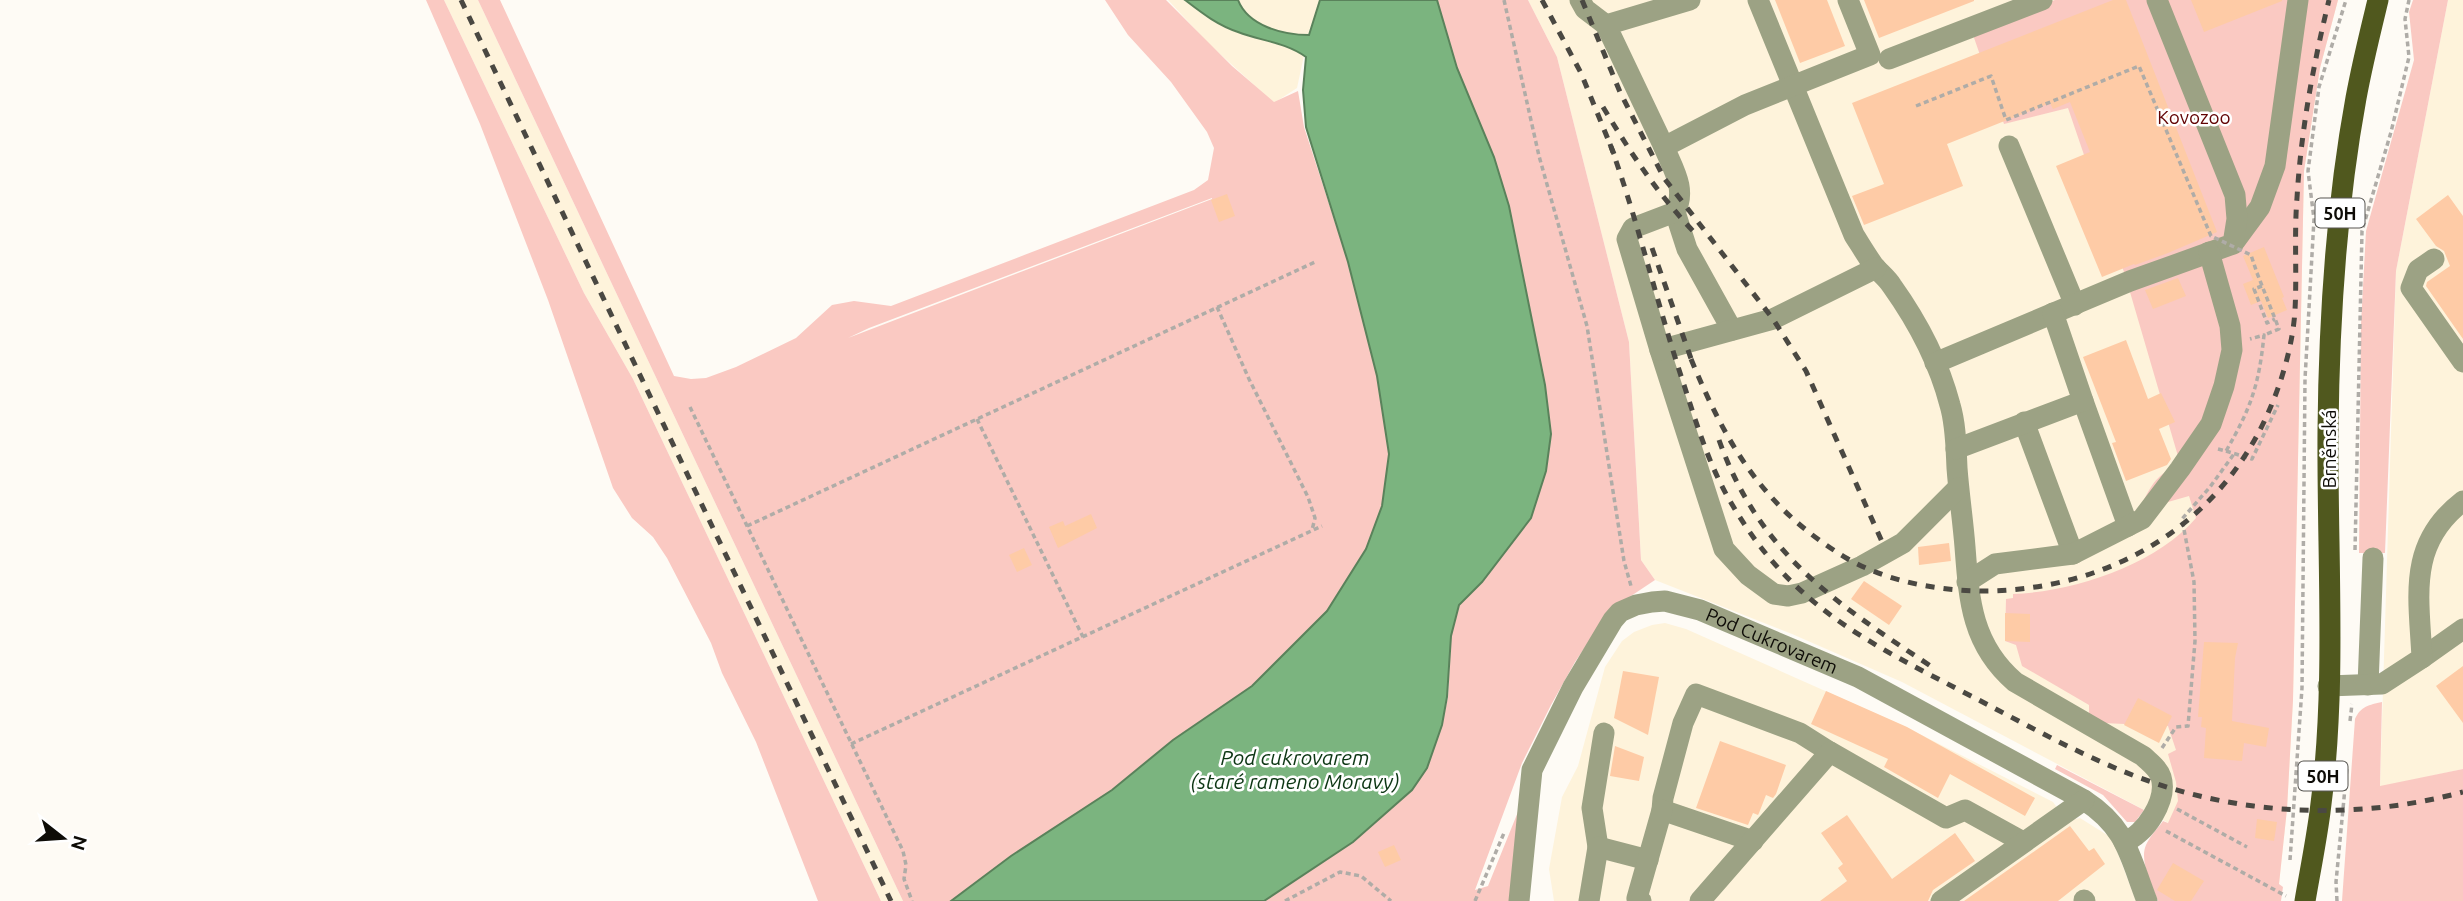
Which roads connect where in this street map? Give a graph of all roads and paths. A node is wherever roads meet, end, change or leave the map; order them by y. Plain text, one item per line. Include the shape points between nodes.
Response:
1 (1504, 0) edge
2 (1580, 0) edge
3 (1690, 0) edge
4 (1759, 0) edge
5 (1849, 0) edge
6 (2042, 0) edge
7 (2157, 0) edge
8 (2298, 0) edge
9 (2378, 0) edge
10 (2409, 0) edge
11 (1606, 25) junction
12 (1889, 58) dead end
13 (1792, 86) junction
14 (1916, 106) dead end
15 (2009, 146) dead end
16 (1664, 147) junction
17 (1675, 212) junction
18 (2233, 244) junction
19 (2208, 252) junction
20 (2434, 259) dead end
21 (1315, 262) dead end
22 (1876, 268) junction
23 (2262, 286) junction
24 (2075, 304) junction
25 (1217, 307) junction
26 (2053, 313) junction
27 (2276, 319) junction
28 (1732, 330) junction
29 (2264, 335) dead end
30 (1660, 350) junction
31 (2463, 362) edge
32 (1935, 363) junction
33 (2083, 401) junction
34 (2278, 405) dead end
35 (690, 407) dead end
36 (977, 418) junction
37 (2024, 422) junction
38 (1956, 449) junction
39 (2225, 451) dead end
40 (2234, 454) junction
41 (1958, 488) junction
42 (2463, 501) edge
43 (747, 526) junction
44 (1322, 526) dead end
45 (2128, 526) junction
46 (1312, 530) junction
47 (2073, 554) junction
48 (2364, 560) joint
49 (1967, 582) junction
50 (1636, 605) junction
51 (2463, 629) edge
52 (1083, 637) junction
53 (2422, 658) junction
54 (2328, 686) junction
55 (2360, 686) junction
56 (2350, 727) dead end
57 (1604, 733) dead end
58 (851, 744) junction
59 (1830, 752) junction
60 (2348, 755) dead end
61 (2152, 764) junction
62 (2084, 800) junction
63 (2160, 800) junction
64 (1662, 810) junction
65 (2150, 821) junction
66 (1753, 841) junction
67 (2023, 842) junction
68 (2124, 842) junction
69 (1598, 847) junction
70 (2247, 847) dead end
71 (1648, 860) junction
72 (2311, 866) junction
73 (2295, 898) edge
74 (912, 901) edge
75 (1285, 901) edge
76 (1391, 901) edge
77 (1519, 901) edge
78 (1589, 901) edge
79 (1641, 901) edge
80 (1700, 901) edge
81 (1941, 901) edge
82 (2147, 901) edge
83 (2322, 901) edge
84 (2337, 901) edge

1 - 50 path via 1539,156 1587,326 1624,561
2 - 11 street
3 - 11 street
4 - 13 street
5 - 13 street via 1871,55
6 - 12 street
7 - 18 street via 2235,195
8 - 18 street via 2275,166 2260,207
9 - 54 main road, Brněnská / 50H via 2356,97 2339,222 2328,430
10 - 48 path via 2405,19 2409,57 2362,231
11 - 16 street
13 - 16 street
13 - 22 street via 1854,235
14 - 23 path, bridge via 1991,76 2006,121 2139,66 2211,236 2251,255
15 - 24 street
16 - 17 street via 1680,188 1681,201
17 - 28 street via 1687,249
17 - 30 street via 1633,228 1628,239
18 - 19 street
19 - 24 street
19 - 45 street via 2230,326 2232,350 2224,386 2211,424 2142,519
20 - 31 street via 2418,270 2411,288
21 - 25 path
22 - 28 street via 1773,319
22 - 32 street via 1891,283
23 - 27 path
23 - 27 path via 2254,289 2267,323
24 - 26 street
25 - 36 path
25 - 46 path via 1308,497 1315,517
26 - 32 street
26 - 33 street
27 - 29 path via 2279,329
28 - 30 street
30 - 41 street via 1724,548 1748,575 1774,594 1802,593 1903,543
32 - 38 street via 1951,408
33 - 37 street
33 - 45 street
34 - 40 path via 2252,460
35 - 43 path
36 - 43 path
36 - 52 path
37 - 38 street
37 - 47 street
38 - 41 street
39 - 40 path
40 - 61 path via 2182,519 2194,582 2188,726 2176,727
41 - 49 street
42 - 53 street via 2439,524 2421,564
43 - 58 path
44 - 46 path
45 - 47 street
46 - 52 path
47 - 49 street via 1995,564
48 - 55 street
49 - 61 street via 1974,618 2000,668 2015,682
50 - 62 street, Pod Cukrovarem via 1665,601 1700,610 1858,677
50 - 77 street via 1620,612 1606,630 1532,770
51 - 53 street
52 - 58 path
53 - 55 street via 2382,684
54 - 55 street
54 - 72 main road, Brněnská / 50H via 2320,811
55 - 56 path
57 - 69 street via 1592,808
58 - 74 path via 903,851 904,879
59 - 64 street via 1800,733 1696,694 1683,723
59 - 66 street
59 - 67 street via 1947,818 1965,810
60 - 84 path
61 - 63 street via 2161,778
62 - 67 street
62 - 68 street, Pod Cukrovarem via 2117,827
63 - 65 street
63 - 70 path
64 - 66 street
64 - 71 street
65 - 68 street
65 - 73 path
66 - 80 street
67 - 81 street
68 - 82 street, Pod Cukrovarem
69 - 71 street
69 - 78 street
71 - 79 street via 1637,898
72 - 73 main road, Brněnská / 50H
72 - 83 main road
75 - 76 path via 1340,872 1361,876

